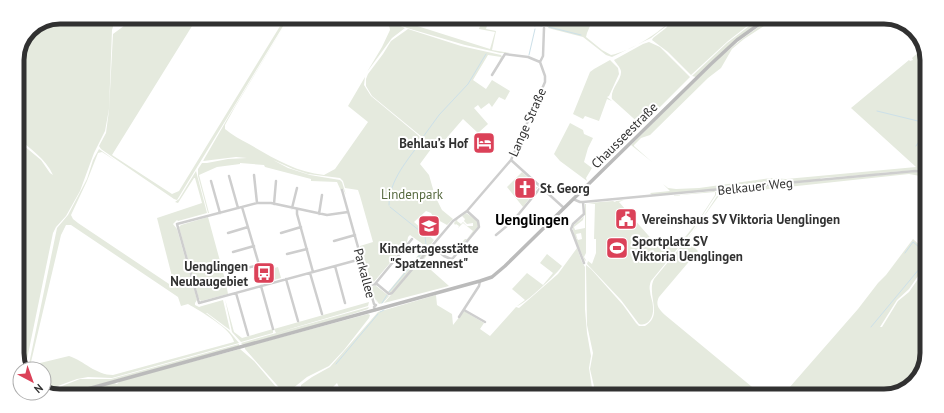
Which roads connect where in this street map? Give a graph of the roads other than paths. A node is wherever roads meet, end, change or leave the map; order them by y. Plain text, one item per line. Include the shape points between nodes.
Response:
1 (759, 24) edge
2 (544, 28) dead end
3 (540, 62) junction
4 (492, 75) dead end
5 (511, 160) junction
6 (920, 172) edge
7 (254, 175) dead end
8 (229, 176) dead end
9 (211, 181) dead end
10 (276, 181) dead end
11 (541, 187) junction
12 (297, 188) dead end
13 (342, 190) dead end
14 (322, 195) dead end
15 (573, 199) junction
16 (584, 202) junction
17 (257, 203) junction
18 (274, 204) junction
19 (242, 206) junction
20 (238, 208) junction
21 (292, 208) junction
22 (564, 208) junction
23 (297, 209) junction
24 (467, 210) junction
25 (348, 212) junction
26 (220, 213) junction
27 (319, 214) junction
28 (248, 227) junction
29 (301, 227) junction
30 (228, 233) dead end
31 (281, 233) dead end
32 (355, 235) junction
33 (496, 235) dead end
34 (412, 239) dead end
35 (334, 241) dead end
36 (254, 246) junction
37 (432, 246) junction
38 (307, 249) junction
39 (233, 252) dead end
40 (286, 254) dead end
41 (361, 259) junction
42 (584, 263) dead end
43 (259, 265) junction
44 (335, 266) junction
45 (238, 270) dead end
46 (312, 272) junction
47 (286, 279) junction
48 (480, 281) junction
49 (375, 284) junction
50 (368, 285) junction
51 (263, 286) junction
52 (236, 293) junction
53 (345, 303) dead end
54 (375, 310) junction
55 (464, 310) junction
56 (322, 314) dead end
57 (459, 317) dead end
58 (298, 321) dead end
59 (485, 322) dead end
60 (273, 328) dead end
61 (248, 335) dead end
62 (88, 389) edge

1 - 15 main road, Chausseestraße via 710,64
2 - 3 street, Lange Straße via 543,56
3 - 4 street via 528,57 505,54
3 - 5 street, Lange Straße via 545,82
5 - 11 street
5 - 24 street, Lange Straße
6 - 16 street, Belkauer Weg
7 - 17 street
8 - 20 street
9 - 26 street
10 - 18 street
11 - 22 street
11 - 33 street via 513,221
12 - 21 street
13 - 25 street, Parkallee
14 - 27 street
15 - 16 street, Belkauer Weg
15 - 22 main road, Chausseestraße
16 - 42 street via 584,214 571,229
17 - 18 street
17 - 19 street
18 - 21 street
19 - 20 street
19 - 28 street
20 - 26 street
21 - 23 street
22 - 48 main road, Chausseestraße via 497,273
23 - 27 street
23 - 29 street
24 - 37 street, Lange Straße via 456,218
24 - 37 street via 480,225 453,258 448,258
25 - 27 street via 336,215
25 - 32 street, Parkallee
26 - 52 street via 177,224 199,303
28 - 30 street
28 - 36 street
29 - 31 street
29 - 38 street
32 - 35 street, Parkallee
32 - 41 street, Parkallee
34 - 49 street
36 - 39 street
36 - 43 street
37 - 49 street, Lange Straße via 392,293 389,294
38 - 40 street
38 - 46 street
41 - 44 street
41 - 50 street, Parkallee
43 - 45 street
43 - 51 street
44 - 46 street
44 - 53 street
46 - 47 street
46 - 56 street
47 - 51 street
47 - 58 street
48 - 54 main road, Chausseestraße
48 - 55 street
49 - 50 street
50 - 54 street, Parkallee via 376,305
51 - 52 street
51 - 60 street
52 - 61 street
54 - 62 main road, Chausseestraße
55 - 57 street
55 - 59 street

